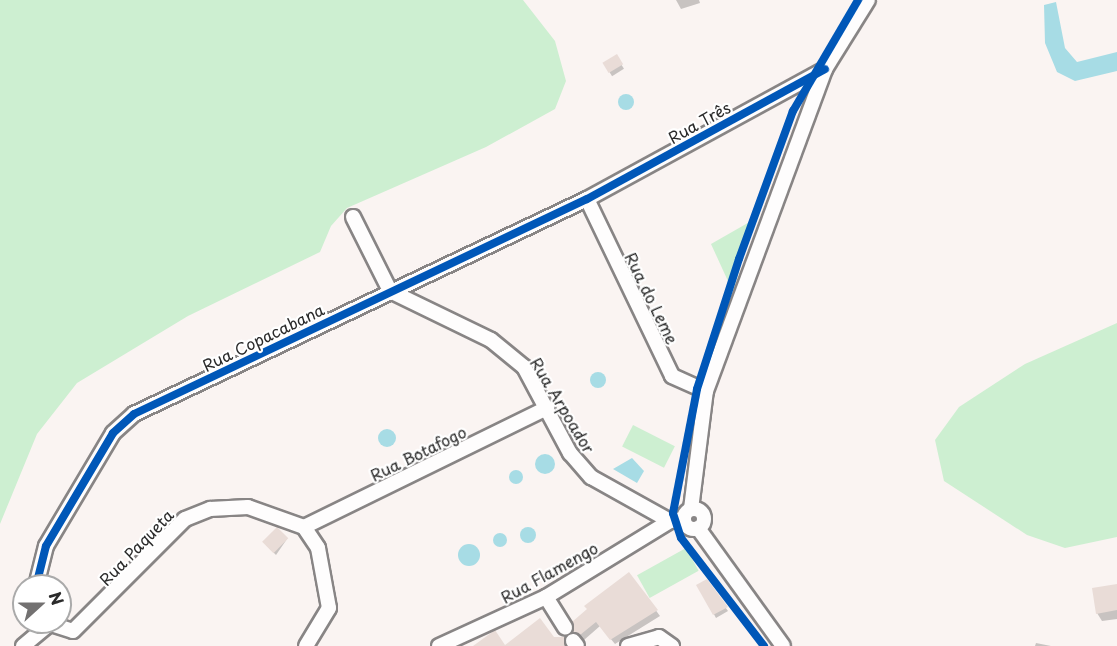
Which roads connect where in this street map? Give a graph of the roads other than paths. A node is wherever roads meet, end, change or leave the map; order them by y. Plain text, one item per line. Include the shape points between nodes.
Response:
1 (868, 0) edge
2 (825, 69) junction
3 (587, 199) junction
4 (353, 217) dead end
5 (390, 291) junction
6 (706, 391) junction
7 (547, 408) junction
8 (682, 516) junction
9 (304, 527) junction
10 (39, 574) edge
11 (546, 597) junction
12 (565, 628) dead end
13 (36, 634) edge
14 (64, 639) edge
15 (23, 646) edge
16 (306, 646) edge
17 (439, 646) edge
18 (628, 646) edge
19 (672, 646) edge
20 (783, 646) edge

1 - 2 street
2 - 3 street, Rua Três
2 - 6 street
3 - 5 street, Rua Copacabana
3 - 6 street, Rua do Leme via 672,376
4 - 5 street
5 - 7 street, Rua Arpoador via 508,351
5 - 10 street, Rua Copacabana via 122,423 46,546
6 - 8 street
7 - 8 street, Rua Arpoador via 570,453 591,477
7 - 9 street, Rua Botafogo
8 - 11 street, Rua Flamengo
8 - 20 street, Rua Arpoador via 688,527 698,528
9 - 14 street, Rua Paqueta via 248,507 198,512
9 - 16 street via 318,548 328,584 326,618
11 - 12 street
11 - 17 street, Rua Flamengo
13 - 15 street
18 - 19 street via 659,637

